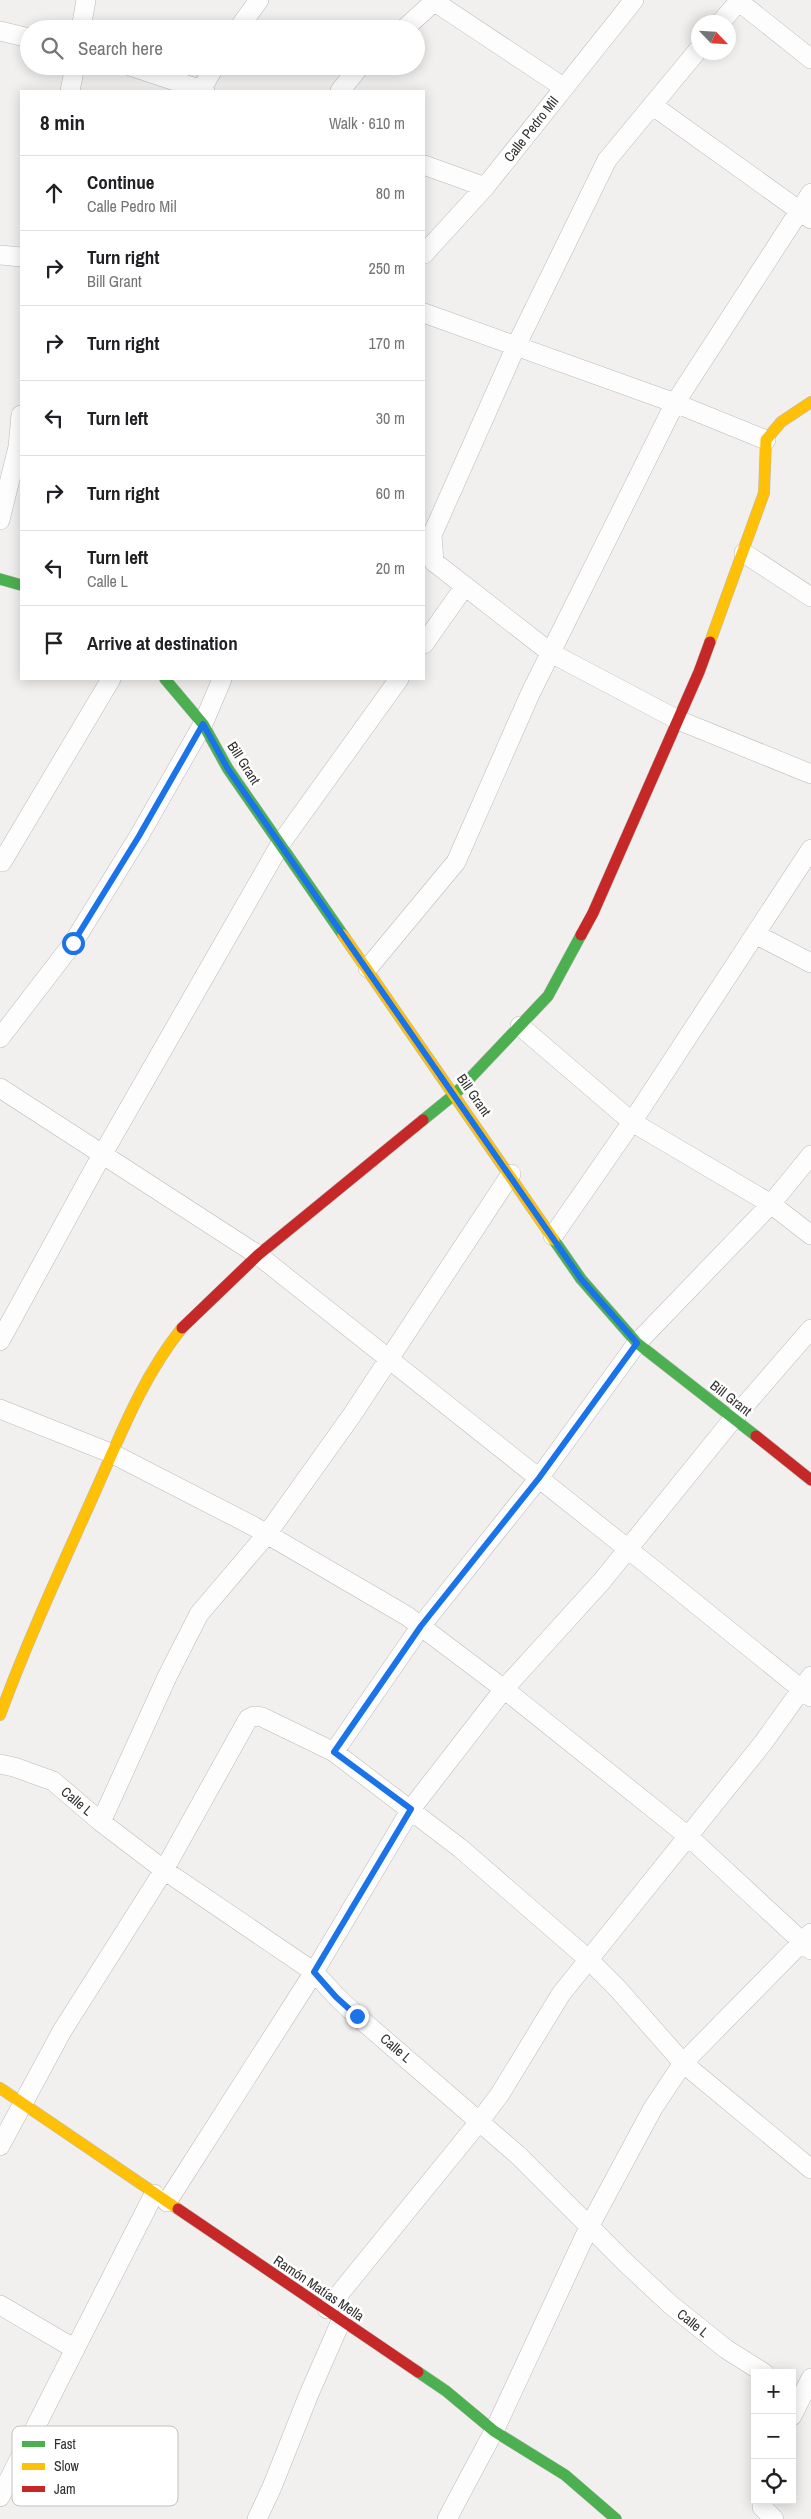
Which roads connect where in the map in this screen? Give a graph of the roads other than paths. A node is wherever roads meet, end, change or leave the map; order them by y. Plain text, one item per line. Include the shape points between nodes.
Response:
1 (86, 0) edge
2 (259, 0) edge
3 (634, 0) edge
4 (738, 0) edge
5 (436, 1) edge
6 (726, 15) edge
7 (83, 20) edge
8 (245, 20) edge
9 (414, 20) edge
10 (0, 31) edge
11 (20, 36) edge
12 (691, 58) edge
13 (811, 59) edge
14 (73, 75) edge
15 (156, 75) edge
16 (211, 75) edge
17 (353, 75) edge
18 (563, 87) junction
19 (70, 90) edge
20 (200, 90) edge
21 (203, 90) edge
22 (341, 90) edge
23 (652, 105) junction
24 (425, 166) edge
25 (485, 187) junction
26 (811, 193) edge
27 (805, 215) edge
28 (425, 253) edge
29 (0, 255) edge
30 (20, 257) edge
31 (425, 312) edge
32 (517, 344) junction
33 (811, 402) edge
34 (675, 403) junction
35 (20, 419) edge
36 (766, 440) junction
37 (13, 447) edge
38 (0, 520) edge
39 (744, 553) junction
40 (0, 579) edge
41 (20, 585) edge
42 (465, 586) junction
43 (811, 597) edge
44 (425, 643) edge
45 (550, 653) junction
46 (110, 680) edge
47 (166, 680) edge
48 (222, 680) edge
49 (398, 680) edge
50 (678, 720) junction
51 (203, 724) junction
52 (810, 771) edge
53 (281, 843) junction
54 (811, 849) edge
55 (2, 862) dead end
56 (755, 934) junction
57 (811, 963) edge
58 (368, 968) junction
59 (520, 1026) junction
60 (0, 1038) edge
61 (0, 1088) edge
62 (455, 1094) junction
63 (632, 1122) junction
64 (811, 1154) edge
65 (104, 1155) junction
66 (511, 1174) junction
67 (770, 1204) junction
68 (811, 1235) edge
69 (553, 1236) junction
70 (258, 1255) junction
71 (811, 1329) edge
72 (0, 1341) edge
73 (637, 1343) junction
74 (390, 1358) junction
75 (0, 1409) edge
76 (733, 1419) junction
77 (113, 1454) junction
78 (539, 1478) junction
79 (811, 1480) edge
80 (267, 1534) junction
81 (628, 1548) junction
82 (421, 1626) junction
83 (808, 1688) edge
84 (504, 1689) junction
85 (0, 1715) edge
86 (334, 1752) junction
87 (0, 1764) edge
88 (411, 1809) junction
89 (102, 1822) junction
90 (689, 1837) junction
91 (164, 1870) junction
92 (808, 1942) edge
93 (588, 1960) junction
94 (314, 1972) junction
95 (683, 2063) junction
96 (0, 2088) edge
97 (22, 2103) junction
98 (479, 2122) junction
99 (0, 2146) edge
100 (811, 2169) edge
101 (161, 2198) junction
102 (589, 2227) junction
103 (0, 2305) edge
104 (334, 2315) junction
105 (75, 2349) junction
106 (758, 2369) edge
107 (804, 2388) edge
108 (793, 2414) edge
109 (36, 2426) edge
110 (494, 2431) junction
111 (12, 2472) edge
112 (0, 2496) edge
113 (762, 2504) edge
114 (256, 2519) edge
115 (447, 2519) edge
116 (616, 2519) edge
117 (774, 2519) edge

1 - 7 street
2 - 8 street
3 - 18 street, Calle Pedro Mil
4 - 6 street
4 - 13 street
5 - 9 street
5 - 18 street
10 - 11 street
12 - 23 street
14 - 19 street
15 - 20 street
16 - 21 street
17 - 22 street
18 - 25 street, Calle Pedro Mil
23 - 27 street
23 - 32 street via 607,160
24 - 25 street
25 - 28 street, Calle Pedro Mil
26 - 27 street
27 - 34 street
29 - 30 street
31 - 32 street
32 - 34 street
32 - 42 street via 432,535 434,562
33 - 36 street via 782,422
34 - 36 street
34 - 45 street
35 - 37 street
36 - 39 street via 764,493
37 - 38 street
39 - 43 street
39 - 50 street
40 - 41 street
42 - 44 street
42 - 45 street
45 - 50 street
45 - 58 street via 456,862
46 - 55 street
47 - 51 street, Bill Grant
48 - 51 street
49 - 53 street
50 - 52 street
50 - 59 street via 593,913 548,996
51 - 53 street, Bill Grant via 228,769
51 - 60 street via 73,943
53 - 58 street, Bill Grant
53 - 65 street
54 - 56 street
56 - 57 street
56 - 63 street
58 - 62 street, Bill Grant
59 - 62 street
59 - 63 street
61 - 65 street
62 - 66 street, Bill Grant
62 - 70 street
63 - 67 street
63 - 69 street
64 - 67 street
65 - 70 street
65 - 72 street
66 - 69 street, Bill Grant
66 - 74 street
67 - 68 street
67 - 73 street
69 - 73 street, Bill Grant via 581,1279
70 - 74 street
70 - 77 street via 181,1329 162,1355
71 - 76 street
73 - 76 street, Bill Grant
73 - 78 street
74 - 78 street
74 - 80 street
75 - 77 street
76 - 79 street, Bill Grant
76 - 81 street
77 - 80 street
77 - 85 street via 35,1625
78 - 81 street
78 - 82 street
80 - 82 street
80 - 89 street via 199,1614
81 - 83 street
81 - 84 street
82 - 84 street
82 - 86 street
83 - 90 street
84 - 88 street
84 - 90 street
86 - 88 street
86 - 91 street via 262,1717 248,1719
87 - 89 street, Calle L via 53,1781
88 - 93 street
88 - 94 street
89 - 91 street, Calle L
90 - 92 street
90 - 93 street
91 - 94 street, Calle L
91 - 97 street via 62,2031
92 - 95 street
93 - 95 street
93 - 98 street via 546,2015 500,2094
94 - 98 street, Calle L via 336,1997
94 - 101 street
95 - 100 street
95 - 102 street via 654,2108
96 - 97 street, Ramón Matías Mella
97 - 99 street
97 - 101 street, Ramón Matías Mella
98 - 102 street, Calle L via 552,2187
98 - 104 street
101 - 104 street, Ramón Matías Mella
101 - 105 street
102 - 106 street, Calle L via 672,2305
102 - 110 street
103 - 105 street
104 - 110 street, Ramón Matías Mella via 446,2392
104 - 114 street via 309,2394
105 - 109 street
107 - 108 street
110 - 115 street
110 - 116 street, Ramón Matías Mella via 565,2475
111 - 112 street
113 - 117 street

